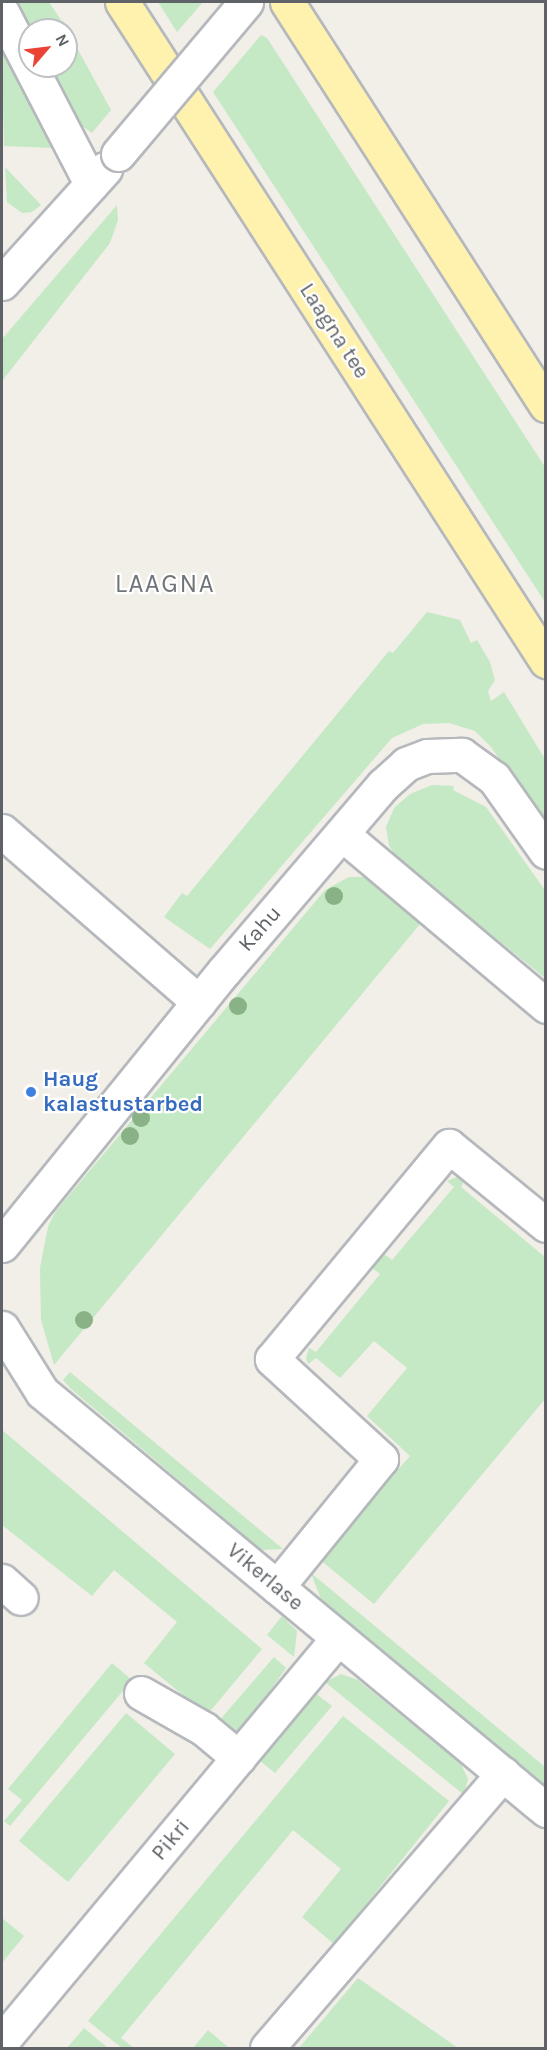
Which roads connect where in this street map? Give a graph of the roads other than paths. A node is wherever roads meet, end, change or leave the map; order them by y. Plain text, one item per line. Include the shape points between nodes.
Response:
1 (122, 2) edge
2 (246, 2) edge
3 (287, 2) edge
4 (2, 12) edge
5 (91, 184) junction
6 (3, 272) edge
7 (546, 405) edge
8 (546, 662) edge
9 (2, 831) edge
10 (342, 834) junction
11 (546, 852) edge
12 (199, 1002) junction
13 (546, 1005) edge
14 (546, 1225) edge
15 (2, 1245) edge
16 (6, 1346) edge
17 (277, 1587) junction
18 (338, 1638) junction
19 (141, 1693) dead end
20 (239, 1758) junction
21 (503, 1774) junction
22 (546, 1810) edge
23 (2, 2041) edge
24 (267, 2049) edge

1 - 8 main road, Laagna tee
2 - 5 street, bridge
3 - 7 main road
4 - 5 street
5 - 6 street
9 - 12 street
10 - 11 street, Kahu via 406,764 427,756 462,755 495,778
10 - 12 street, Kahu
10 - 13 street
12 - 15 street, Kahu
14 - 17 street via 449,1146 272,1359 381,1459
16 - 17 street, Vikerlase via 42,1392
17 - 18 street, Vikerlase
18 - 20 street, Pikri
18 - 21 street, Vikerlase
19 - 20 street via 204,1730
20 - 23 street, Pikri
21 - 22 street, Vikerlase
21 - 24 street

